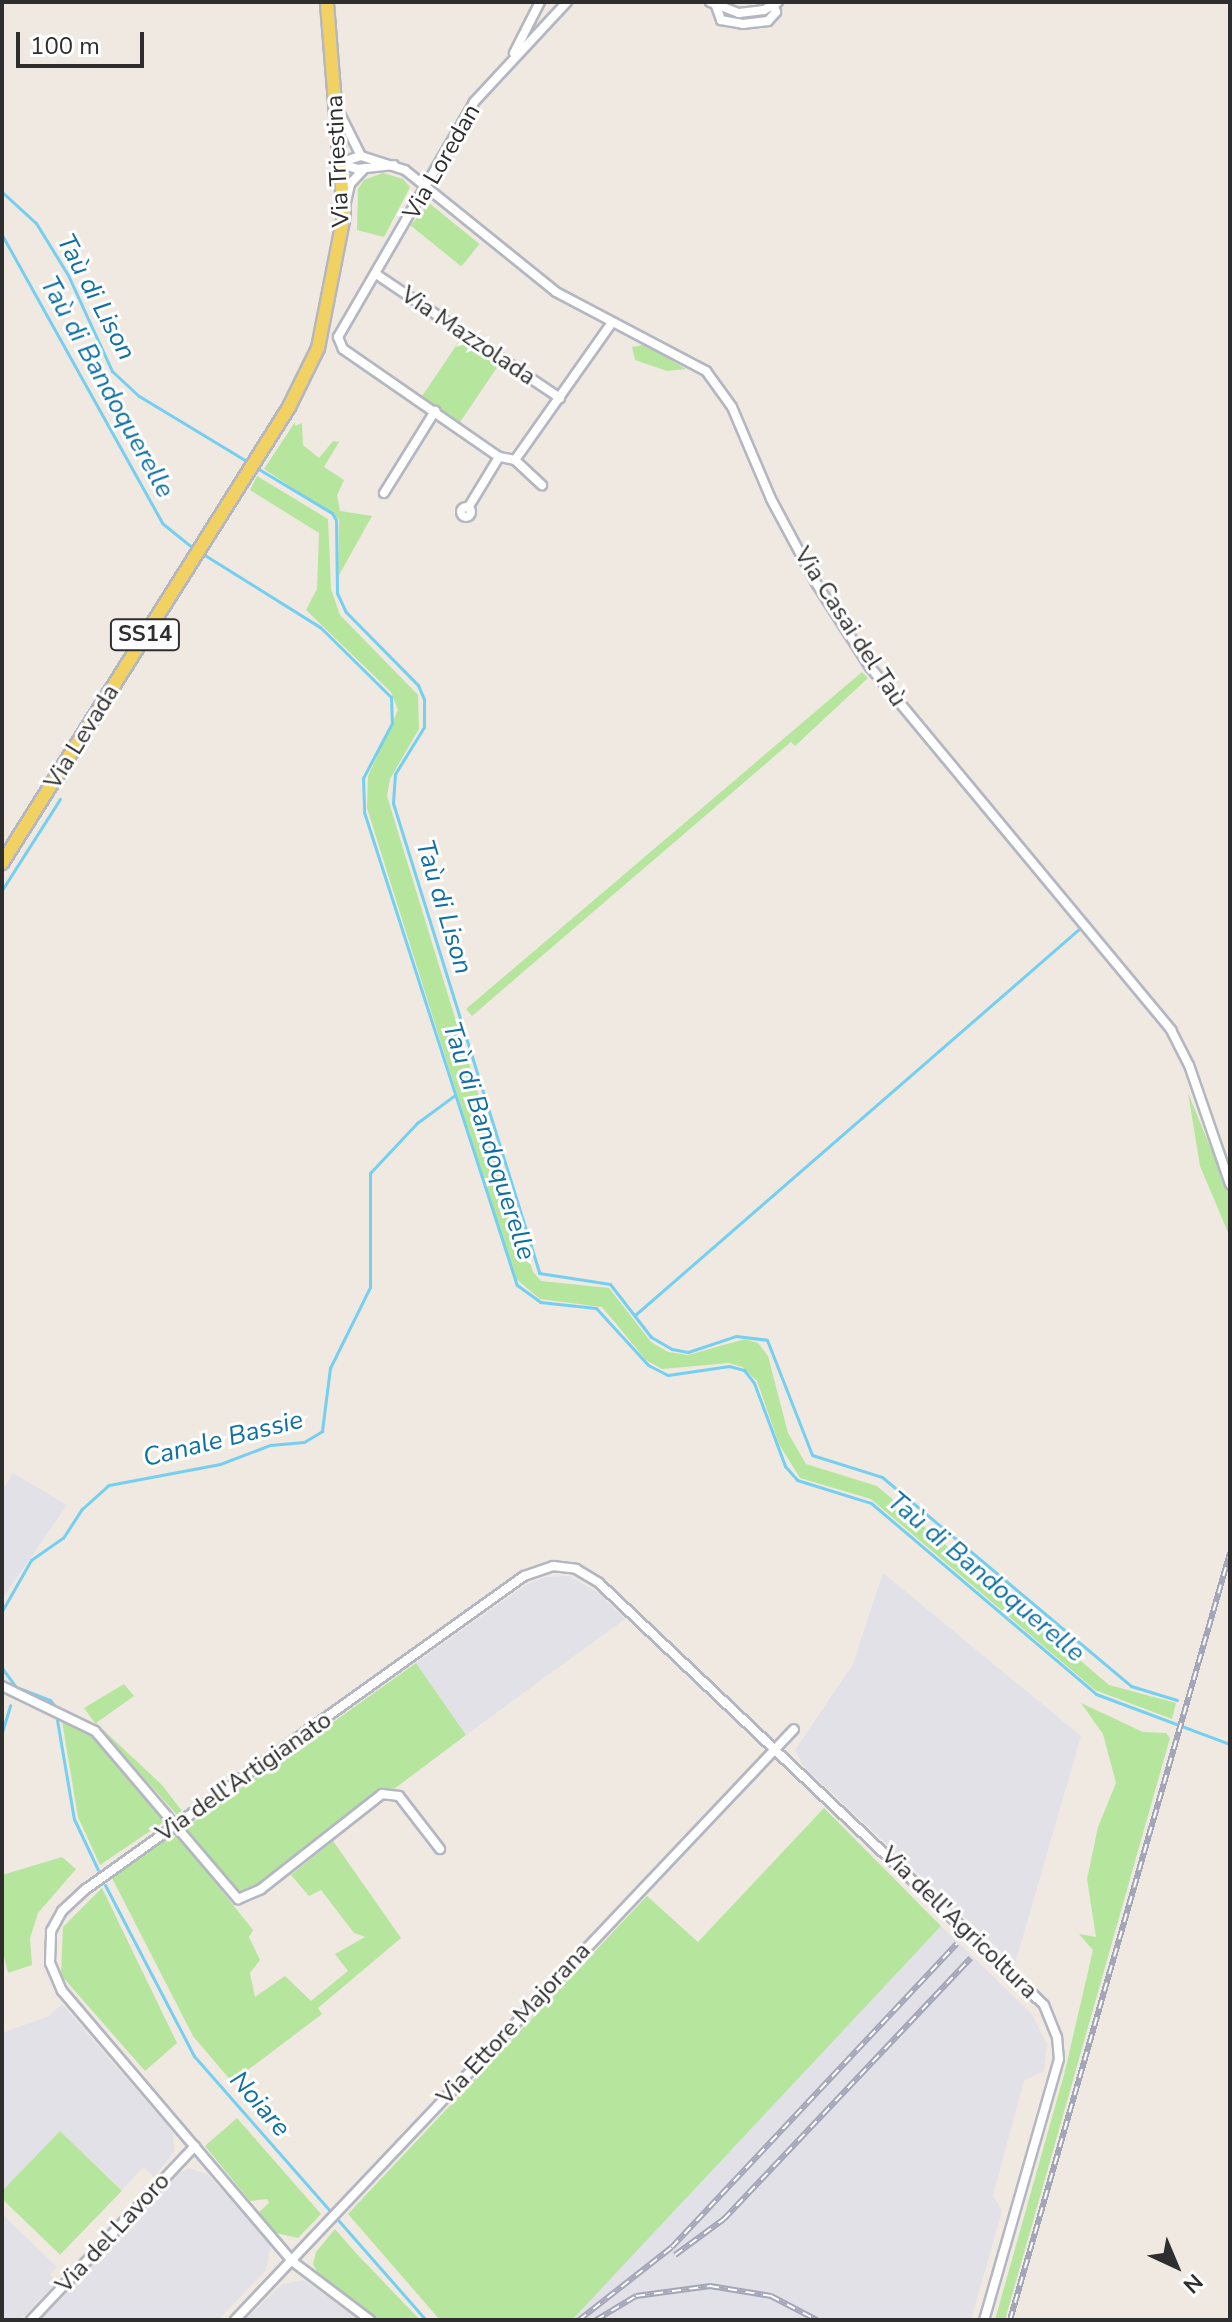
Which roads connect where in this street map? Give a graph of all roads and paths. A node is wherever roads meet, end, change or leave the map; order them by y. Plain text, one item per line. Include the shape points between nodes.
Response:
1 (327, 2) edge
2 (540, 2) edge
3 (567, 2) edge
4 (713, 4) edge
5 (776, 4) edge
6 (511, 61) junction
7 (335, 99) junction
8 (361, 156) junction
9 (339, 163) junction
10 (395, 165) junction
11 (364, 169) junction
12 (426, 185) junction
13 (344, 215) junction
14 (376, 274) junction
15 (611, 324) junction
16 (560, 398) junction
17 (289, 407) joint
18 (435, 411) junction
19 (499, 457) junction
20 (515, 460) junction
21 (542, 485) dead end
22 (384, 493) dead end
23 (468, 508) dead end
24 (2, 863) edge
25 (1230, 1184) edge
26 (3, 1690) edge
27 (794, 1729) dead end
28 (774, 1749) junction
29 (176, 1824) junction
30 (440, 1849) dead end
31 (195, 2146) junction
32 (292, 2261) junction
33 (31, 2320) edge
34 (235, 2320) edge
35 (370, 2320) edge
36 (984, 2320) edge

1 - 7 main road, Via Triestina / SS14
2 - 6 street
3 - 6 street, Via Loredan
4 - 5 street via 739,13
6 - 12 street, Via Loredan via 474,102
7 - 8 street via 345,133
7 - 9 main road, Via Triestina / SS14
8 - 9 street
8 - 10 street, Via Casai del Taù
9 - 11 street
9 - 13 main road, Via Triestina / SS14
10 - 11 street
10 - 12 street, Via Casai del Taù
11 - 13 street via 350,184
12 - 14 street, Via Loredan
12 - 15 street, Via Casai del Taù via 556,292
13 - 17 main road, Via Triestina / SS14 via 318,348
14 - 16 street, Via Mazzolada
14 - 18 street, Via Loredan via 338,337 343,349
15 - 16 street
15 - 25 street, Via Casai del Taù via 706,371 724,393 808,569 870,667 1171,1030 1189,1065
16 - 20 street
17 - 24 main road, Via Levada / SS14
18 - 19 street
18 - 22 street
19 - 20 street
19 - 23 street
20 - 21 street
26 - 29 street via 95,1731
27 - 28 street, Via Ettore Majorana
28 - 29 street, Via dell'Artigianato via 599,1583 576,1569 553,1566 524,1576
28 - 32 street, Via Ettore Majorana
28 - 36 street, Via dell'Agricoltura via 1030,1987 1057,2037 1059,2059
29 - 30 street via 238,1899 261,1889 382,1794 399,1796
29 - 31 street, Via dell'Artigianato via 71,1901 55,1921 49,1944 52,1973 62,1991
31 - 32 street, Via dell'Artigianato
31 - 33 street, Via del Lavoro
32 - 34 street, Via Ettore Majorana
32 - 35 street, Via dell'Artigianato

